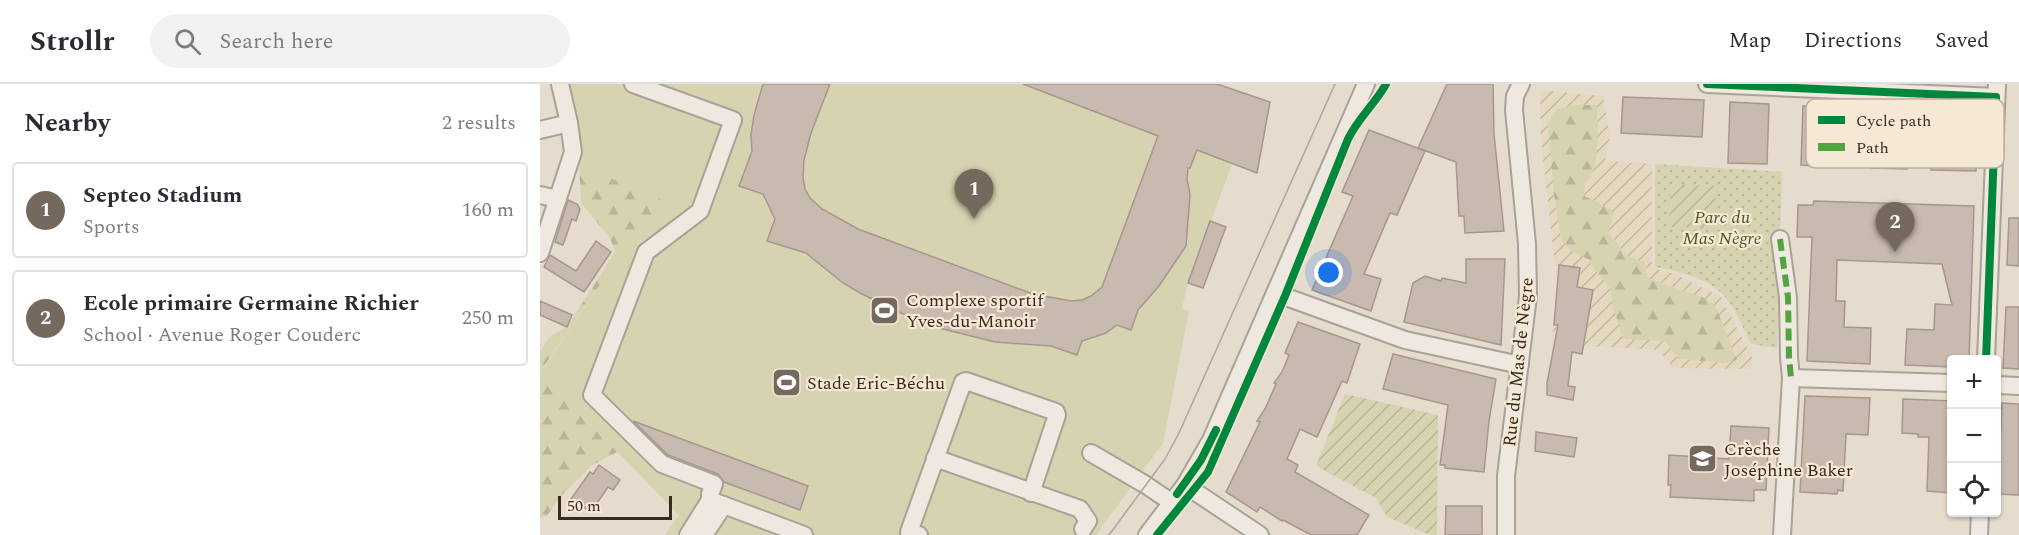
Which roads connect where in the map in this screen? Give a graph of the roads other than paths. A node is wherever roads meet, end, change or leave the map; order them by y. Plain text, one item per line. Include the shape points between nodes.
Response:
1 (560, 84) edge
2 (633, 84) edge
3 (1366, 84) edge
4 (1521, 84) edge
5 (1707, 84) edge
6 (1996, 90) edge
7 (569, 123) junction
8 (540, 130) edge
9 (1993, 168) edge
10 (540, 195) edge
11 (558, 199) junction
12 (1780, 239) dead end
13 (540, 253) edge
14 (1275, 293) junction
15 (1986, 355) edge
16 (1520, 365) junction
17 (1791, 378) junction
18 (1947, 383) edge
19 (2001, 386) edge
20 (2019, 386) edge
21 (1091, 453) dead end
22 (935, 458) junction
23 (1185, 485) junction
24 (1031, 493) junction
25 (1171, 502) junction
26 (717, 503) junction
27 (1980, 517) edge
28 (1083, 533) edge
29 (688, 535) edge
30 (704, 535) edge
31 (804, 535) edge
32 (919, 535) edge
33 (1147, 535) edge
34 (1260, 535) edge
35 (1506, 535) edge
36 (1782, 535) edge
37 (1979, 535) edge

1 - 7 street
2 - 26 street via 733,120 700,211 646,252 591,395 662,464 714,484 710,494
3 - 14 street
4 - 16 street, Rue du Mas de Nègre via 1514,111 1528,296
5 - 6 street
7 - 8 street
7 - 11 street via 573,152
9 - 15 street
10 - 11 street
11 - 13 street
12 - 17 street via 1788,297
14 - 16 street via 1405,340
14 - 23 street via 1211,440
16 - 35 street, Rue du Mas de Nègre via 1506,476
17 - 18 street
17 - 36 street
19 - 20 street
21 - 25 street
22 - 24 street
22 - 24 street via 963,382 1056,412
22 - 32 street via 909,532
23 - 25 street
23 - 34 street
24 - 28 street via 1080,509 1088,521
25 - 33 street
26 - 29 street
26 - 30 street
26 - 31 street
27 - 37 street

